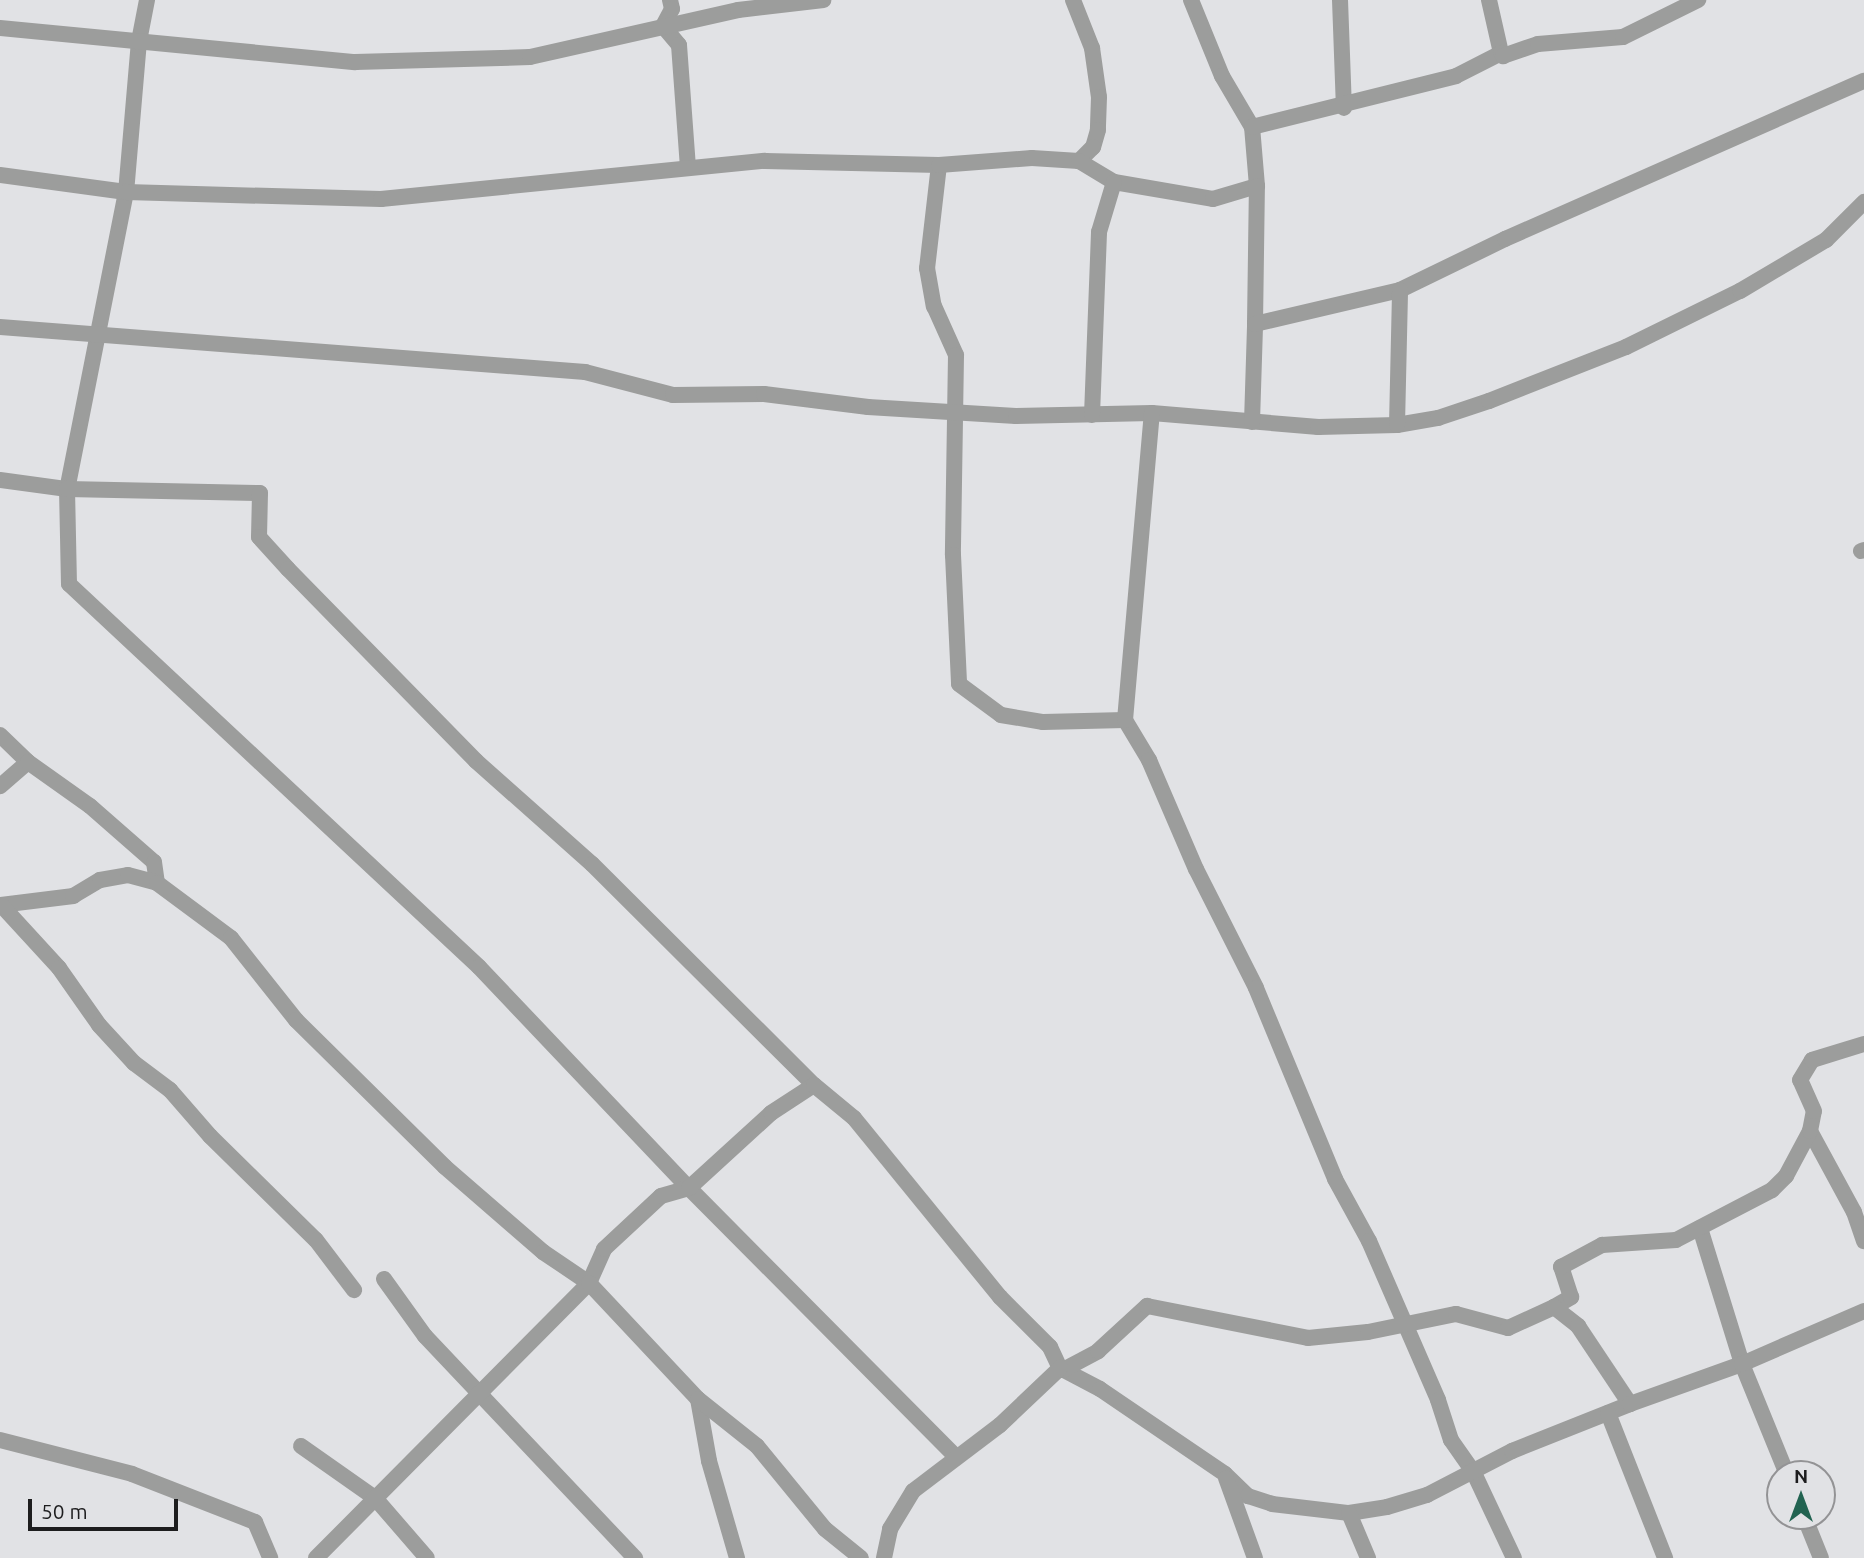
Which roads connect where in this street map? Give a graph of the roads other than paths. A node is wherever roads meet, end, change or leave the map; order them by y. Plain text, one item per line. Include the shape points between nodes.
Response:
1 (147, 0) edge
2 (670, 0) edge
3 (823, 0) edge
4 (1073, 0) edge
5 (1191, 0) edge
6 (1339, 0) edge
7 (1489, 0) edge
8 (1698, 0) edge
9 (663, 26) junction
10 (0, 28) edge
11 (139, 41) junction
12 (1502, 53) junction
13 (1864, 80) edge
14 (1344, 108) junction
15 (1252, 127) junction
16 (1079, 161) junction
17 (939, 165) junction
18 (688, 168) junction
19 (0, 174) edge
20 (1114, 182) junction
21 (1257, 186) junction
22 (126, 192) junction
23 (1864, 202) edge
24 (1400, 290) junction
25 (1255, 324) junction
26 (0, 327) edge
27 (101, 338) junction
28 (956, 413) junction
29 (1153, 413) junction
30 (1092, 415) junction
31 (1252, 422) junction
32 (1397, 425) junction
33 (0, 480) edge
34 (68, 489) junction
35 (1125, 720) junction
36 (0, 735) edge
37 (28, 762) junction
38 (0, 786) edge
39 (157, 883) junction
40 (1, 906) edge
41 (1864, 1044) edge
42 (814, 1085) junction
43 (1810, 1131) junction
44 (688, 1188) junction
45 (1700, 1228) junction
46 (1864, 1241) edge
47 (384, 1279) dead end
48 (589, 1283) junction
49 (354, 1290) dead end
50 (1554, 1307) junction
51 (1864, 1311) edge
52 (1405, 1325) junction
53 (1742, 1364) junction
54 (1061, 1369) junction
55 (479, 1391) junction
56 (698, 1399) junction
57 (1630, 1404) junction
58 (1608, 1413) junction
59 (0, 1440) edge
60 (301, 1446) dead end
61 (956, 1457) junction
62 (1781, 1460) edge
63 (1473, 1471) junction
64 (1225, 1474) junction
65 (375, 1498) junction
66 (1349, 1513) junction
67 (1810, 1530) edge
68 (270, 1558) edge
69 (316, 1558) edge
70 (427, 1558) edge
71 (635, 1558) edge
72 (737, 1558) edge
73 (861, 1558) edge
74 (884, 1558) edge
75 (1255, 1558) edge
76 (1368, 1558) edge
77 (1514, 1558) edge
78 (1665, 1558) edge
79 (1821, 1558) edge

1 - 11 street
2 - 9 street via 672,9
3 - 9 street via 738,10
4 - 16 street via 1092,48 1099,97 1093,147
5 - 15 street via 1222,76
6 - 14 street
7 - 12 street
8 - 12 street via 1623,37 1538,44
9 - 11 street via 530,57 355,62
9 - 18 street via 679,45
10 - 11 street
11 - 22 street
12 - 14 street via 1456,76
13 - 24 street
14 - 15 street via 1297,113
15 - 21 street
16 - 17 street via 987,159
16 - 20 street
17 - 18 street via 765,161
17 - 28 street via 927,268 934,306 956,355
18 - 22 street via 381,199
19 - 22 street
20 - 21 street via 1213,199
20 - 30 street via 1099,232
21 - 25 street
22 - 27 street
23 - 32 street via 1826,240 1740,291 1626,347 1489,401 1438,418
24 - 25 street
24 - 32 street
25 - 31 street
26 - 27 street
27 - 28 street via 585,372 673,396 764,394
27 - 34 street
28 - 30 street
28 - 35 street via 953,555 959,684 1001,715 1043,722
29 - 30 street
29 - 31 street
29 - 35 street
31 - 32 street via 1318,427
33 - 34 street
34 - 42 street via 260,494 259,537 288,569 476,761 592,864
34 - 44 street via 69,584 479,967
35 - 52 street via 1149,760 1196,869 1256,988 1335,1179 1369,1241
36 - 37 street
37 - 38 street
37 - 39 street via 90,806 154,862
39 - 40 street via 128,875 100,880 73,896
39 - 48 street via 231,938 296,1020 445,1167 543,1252
40 - 49 street via 59,968 99,1025 134,1063 170,1090 209,1136 316,1240
41 - 43 street via 1812,1060 1800,1080 1814,1111
42 - 44 street via 771,1113
42 - 54 street via 854,1118 1000,1297 1050,1347
43 - 45 street via 1786,1176 1772,1190 1725,1210
43 - 46 street via 1854,1212
44 - 48 street via 662,1196 604,1249
44 - 61 street
45 - 50 street via 1676,1240 1602,1245 1561,1266 1571,1297
45 - 53 street
47 - 55 street via 425,1336
48 - 55 street
48 - 56 street
50 - 52 street via 1508,1328 1456,1314
50 - 57 street via 1578,1326
51 - 53 street
52 - 54 street via 1308,1338 1147,1306 1098,1351
52 - 63 street via 1451,1440
53 - 57 street
53 - 62 street
54 - 61 street via 1000,1425
54 - 64 street
55 - 65 street
55 - 71 street
56 - 72 street via 709,1461
56 - 73 street via 757,1446 825,1529
57 - 58 street
58 - 63 street
58 - 78 street
59 - 68 street via 132,1474 255,1522
60 - 65 street
61 - 74 street via 913,1491 890,1529
63 - 66 street via 1427,1495
63 - 77 street
64 - 66 street via 1248,1496 1272,1504
64 - 75 street
65 - 69 street
65 - 70 street
66 - 76 street
67 - 79 street

